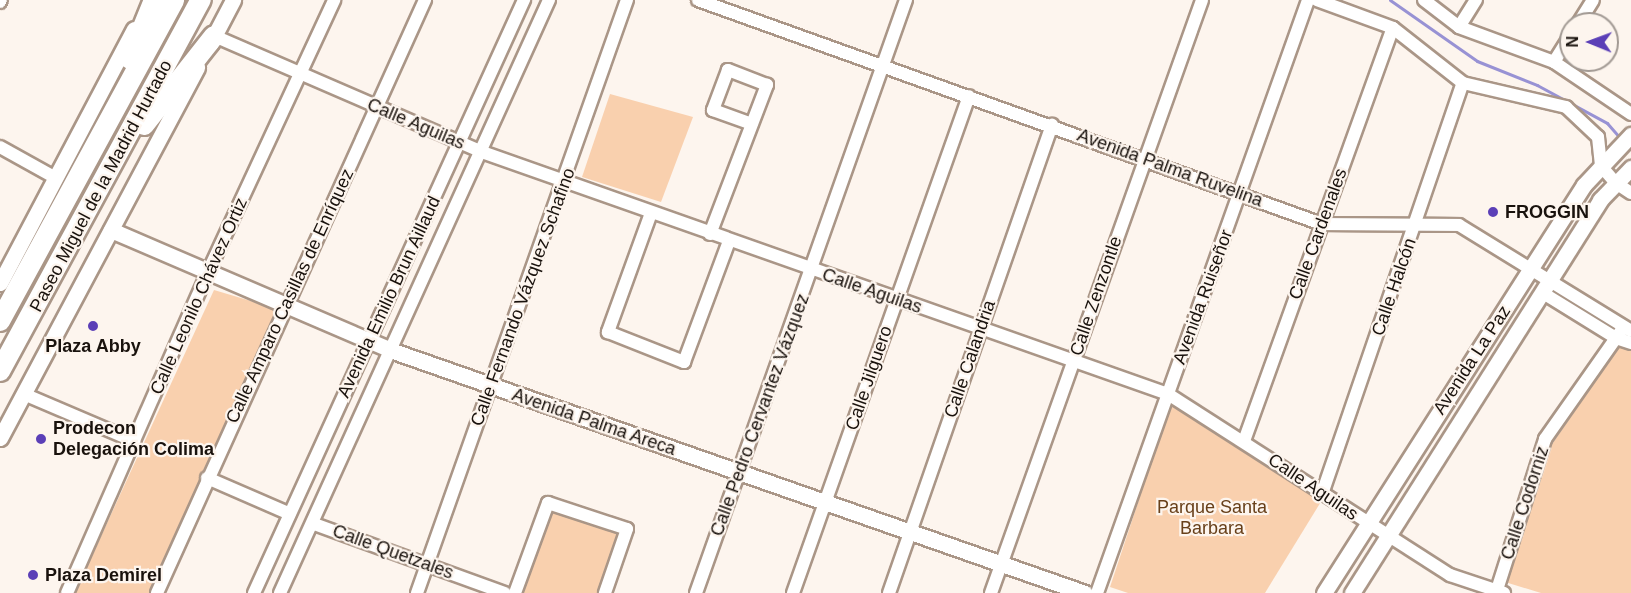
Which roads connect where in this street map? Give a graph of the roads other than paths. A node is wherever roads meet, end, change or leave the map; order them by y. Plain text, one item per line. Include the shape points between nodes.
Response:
1 (152, 0) edge
2 (174, 0) edge
3 (201, 0) edge
4 (233, 0) edge
5 (334, 0) edge
6 (425, 0) edge
7 (524, 0) edge
8 (549, 0) edge
9 (627, 0) edge
10 (698, 0) edge
11 (906, 0) edge
12 (1202, 0) edge
13 (1308, 0) edge
14 (1317, 0) edge
15 (1424, 0) edge
16 (1476, 0) edge
17 (727, 5) edge
18 (1459, 27) junction
19 (1393, 28) junction
20 (214, 36) junction
21 (1559, 54) edge
22 (1554, 62) junction
23 (883, 66) junction
24 (302, 75) junction
25 (1464, 83) junction
26 (969, 96) junction
27 (376, 107) junction
28 (1631, 114) edge
29 (752, 124) junction
30 (1052, 125) junction
31 (1630, 136) edge
32 (460, 143) junction
33 (0, 147) edge
34 (482, 152) junction
35 (90, 156) junction
36 (1145, 159) junction
37 (1601, 166) junction
38 (111, 167) junction
39 (1631, 168) edge
40 (54, 177) junction
41 (565, 183) junction
42 (1616, 183) junction
43 (1631, 193) edge
44 (1239, 194) junction
45 (651, 213) junction
46 (1322, 224) junction
47 (1416, 227) junction
48 (111, 230) junction
49 (710, 234) junction
50 (729, 241) junction
51 (812, 270) junction
52 (1530, 270) junction
53 (208, 272) junction
54 (0, 283) edge
55 (1546, 288) junction
56 (897, 299) junction
57 (288, 303) junction
58 (0, 321) edge
59 (981, 328) junction
60 (1623, 332) edge
61 (369, 340) junction
62 (1631, 343) edge
63 (393, 351) junction
64 (1074, 361) junction
65 (0, 371) edge
66 (492, 386) junction
67 (24, 394) junction
68 (1168, 394) junction
69 (0, 438) edge
70 (134, 441) junction
71 (1244, 441) junction
72 (738, 472) junction
73 (207, 478) junction
74 (1323, 491) junction
75 (825, 503) junction
76 (290, 514) junction
77 (1366, 523) junction
78 (314, 524) junction
79 (910, 533) junction
80 (1387, 537) junction
81 (427, 564) junction
82 (1001, 566) junction
83 (1354, 592) edge
84 (1499, 592) edge
85 (67, 593) edge
86 (157, 593) edge
87 (254, 593) edge
88 (280, 593) edge
89 (417, 593) edge
90 (505, 593) edge
91 (515, 593) edge
92 (605, 593) edge
93 (696, 593) edge
94 (793, 593) edge
95 (889, 593) edge
96 (991, 593) edge
97 (1085, 593) edge
98 (1097, 593) edge
99 (1324, 593) edge

1 - 35 highway
1 - 40 street
2 - 35 highway, Paseo Miguel de la Madrid Hurtado
3 - 38 highway, Paseo Miguel de la Madrid Hurtado
4 - 20 street
5 - 24 street, Calle Leonilo Chávez Ortiz
6 - 27 street, Calle Amparo Casillas de Enríquez
7 - 32 street, Avenida Emilio Brun Aillaud
8 - 34 street, Avenida Emilio Brun Aillaud
9 - 41 street, Calle Fernando Vázquez Schafino
10 - 17 street, Avenida Palma Ruvelina
11 - 23 street, Calle Pedro Cervantez Vázquez
12 - 36 street, Calle Zenzontle
13 - 44 street, Avenida Ruiseñor
14 - 19 street
15 - 18 street
16 - 18 street
17 - 23 street, Avenida Palma Ruvelina
18 - 22 street
19 - 25 street
19 - 46 street, Calle Cardenales
20 - 24 street, Calle Aguilas
20 - 38 highway
20 - 48 street
21 - 22 street
22 - 28 street
23 - 26 street, Avenida Palma Ruvelina
23 - 51 street, Calle Pedro Cervantez Vázquez
24 - 27 street, Calle Aguilas
24 - 53 street, Calle Leonilo Chávez Ortiz
25 - 37 street via 1566,107 1598,137
25 - 47 street, Calle Halcón
26 - 30 street, Avenida Palma Ruvelina
26 - 56 street, Calle Jilguero
27 - 32 street, Calle Aguilas
27 - 57 street, Calle Amparo Casillas de Enríquez
29 - 29 street via 767,85 728,70 713,110
29 - 49 street
30 - 36 street, Avenida Palma Ruvelina
30 - 59 street, Calle Calandria
31 - 37 street, Avenida La Paz
32 - 34 street, Calle Aguilas
32 - 61 street, Avenida Emilio Brun Aillaud
33 - 40 street
34 - 41 street, Calle Aguilas
34 - 63 street, Avenida Emilio Brun Aillaud
35 - 58 highway, Paseo Miguel de la Madrid Hurtado
36 - 44 street, Avenida Palma Ruvelina
36 - 64 street, Calle Zenzontle
37 - 42 street
37 - 52 street, Avenida La Paz via 1584,185
38 - 65 highway, Paseo Miguel de la Madrid Hurtado
39 - 42 street, Avenida La Paz
40 - 54 street
41 - 45 street, Calle Aguilas
41 - 66 street, Calle Fernando Vázquez Schafino
42 - 43 street
42 - 55 street, Avenida La Paz via 1600,200
44 - 46 street, Avenida Palma Ruvelina
44 - 68 street, Avenida Ruiseñor
45 - 49 street, Calle Aguilas
45 - 50 street via 608,332 684,362
46 - 47 street, Avenida Palma Ruvelina
46 - 71 street, Calle Cardenales
47 - 52 street, Avenida Palma Ruvelina via 1459,225
47 - 74 street, Calle Halcón
48 - 53 street, Avenida Palma Areca
48 - 67 street
49 - 50 street, Calle Aguilas
50 - 51 street, Calle Aguilas
51 - 56 street, Calle Aguilas
51 - 72 street, Calle Pedro Cervantez Vázquez
52 - 55 street, Avenida Palma Ruvelina
52 - 77 street, Avenida La Paz
53 - 57 street, Avenida Palma Areca
53 - 70 street, Calle Leonilo Chávez Ortiz
55 - 60 street, Avenida Palma Ruvelina
55 - 80 street, Avenida La Paz
56 - 59 street, Calle Aguilas
56 - 75 street, Calle Jilguero
57 - 61 street, Avenida Palma Areca
57 - 73 street, Calle Amparo Casillas de Enríquez
59 - 64 street, Calle Aguilas
59 - 79 street, Calle Calandria
60 - 62 street, Avenida Palma Ruvelina
60 - 84 street, Calle Codorniz via 1545,440
61 - 63 street, Avenida Palma Areca
61 - 76 street, Avenida Emilio Brun Aillaud
63 - 66 street, Avenida Palma Areca
63 - 78 street, Avenida Emilio Brun Aillaud
64 - 68 street, Calle Aguilas
64 - 82 street, Calle Zenzontle
66 - 72 street, Avenida Palma Areca
66 - 81 street, Calle Fernando Vázquez Schafino
67 - 69 street
67 - 70 street
68 - 71 street, Calle Aguilas
68 - 98 street, Avenida Ruiseñor
70 - 85 street, Calle Leonilo Chávez Ortiz
71 - 74 street, Calle Aguilas
72 - 75 street, Avenida Palma Areca
72 - 93 street, Calle Pedro Cervantez Vázquez
73 - 76 street
73 - 86 street, Calle Amparo Casillas de Enríquez
74 - 77 street, Calle Aguilas
75 - 79 street, Avenida Palma Areca
75 - 94 street, Calle Jilguero
76 - 87 street, Avenida Emilio Brun Aillaud
77 - 80 street, Calle Aguilas
77 - 99 street, Avenida La Paz
78 - 81 street, Calle Quetzales
78 - 88 street, Avenida Emilio Brun Aillaud
79 - 82 street, Avenida Palma Areca
79 - 95 street, Calle Calandria
80 - 83 street, Avenida La Paz
80 - 84 street, Calle Aguilas via 1450,575
81 - 89 street, Calle Fernando Vázquez Schafino
81 - 90 street, Calle Quetzales
82 - 96 street, Calle Zenzontle
82 - 97 street, Avenida Palma Areca
91 - 92 street via 548,503 627,529

